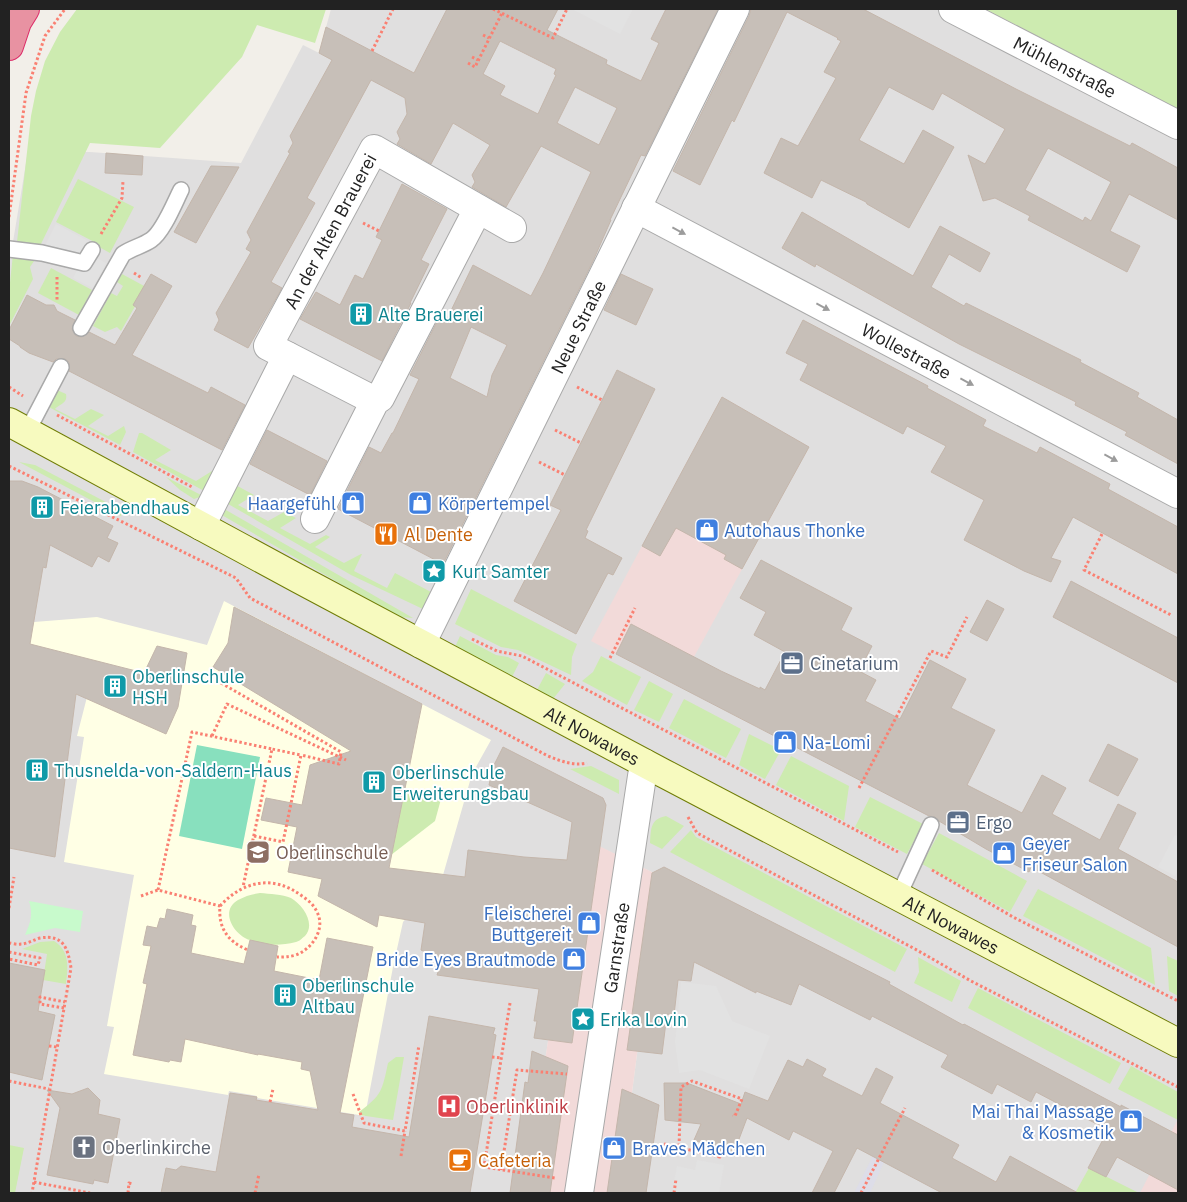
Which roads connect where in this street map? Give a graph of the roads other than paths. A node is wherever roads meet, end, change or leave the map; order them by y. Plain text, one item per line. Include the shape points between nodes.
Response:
1 (25, 9) edge
2 (735, 9) edge
3 (954, 9) edge
4 (9, 46) edge
5 (1178, 125) edge
6 (181, 190) dead end
7 (478, 208) junction
8 (636, 208) junction
9 (512, 228) dead end
10 (9, 249) edge
11 (92, 250) road end
12 (81, 328) dead end
13 (287, 356) junction
14 (61, 367) dead end
15 (375, 401) junction
16 (18, 427) edge
17 (1178, 494) edge
18 (315, 519) dead end
19 (201, 526) junction
20 (426, 633) junction
21 (644, 763) junction
22 (931, 826) dead end
23 (898, 896) junction
24 (1178, 1043) edge
25 (579, 1188) edge

1 - 4 highway via 16,22
2 - 8 street, Neue Straße
3 - 5 street, Mühlenstraße
6 - 12 lane via 156,236 123,254
7 - 9 street, An der Alten Brauerei
7 - 13 street, An der Alten Brauerei via 374,149 268,346
7 - 15 street via 380,398
8 -> 17 street, Wollestraße
8 - 20 street, Neue Straße
10 - 11 lane via 84,263
13 - 15 street, An der Alten Brauerei
13 - 19 street
14 - 16 lane
15 - 18 street
16 - 19 street, Alt Nowawes
19 - 20 street, Alt Nowawes
20 - 21 street, Alt Nowawes
21 - 23 street, Alt Nowawes
21 - 25 street, Garnstraße
22 - 23 lane
23 - 24 street, Alt Nowawes

